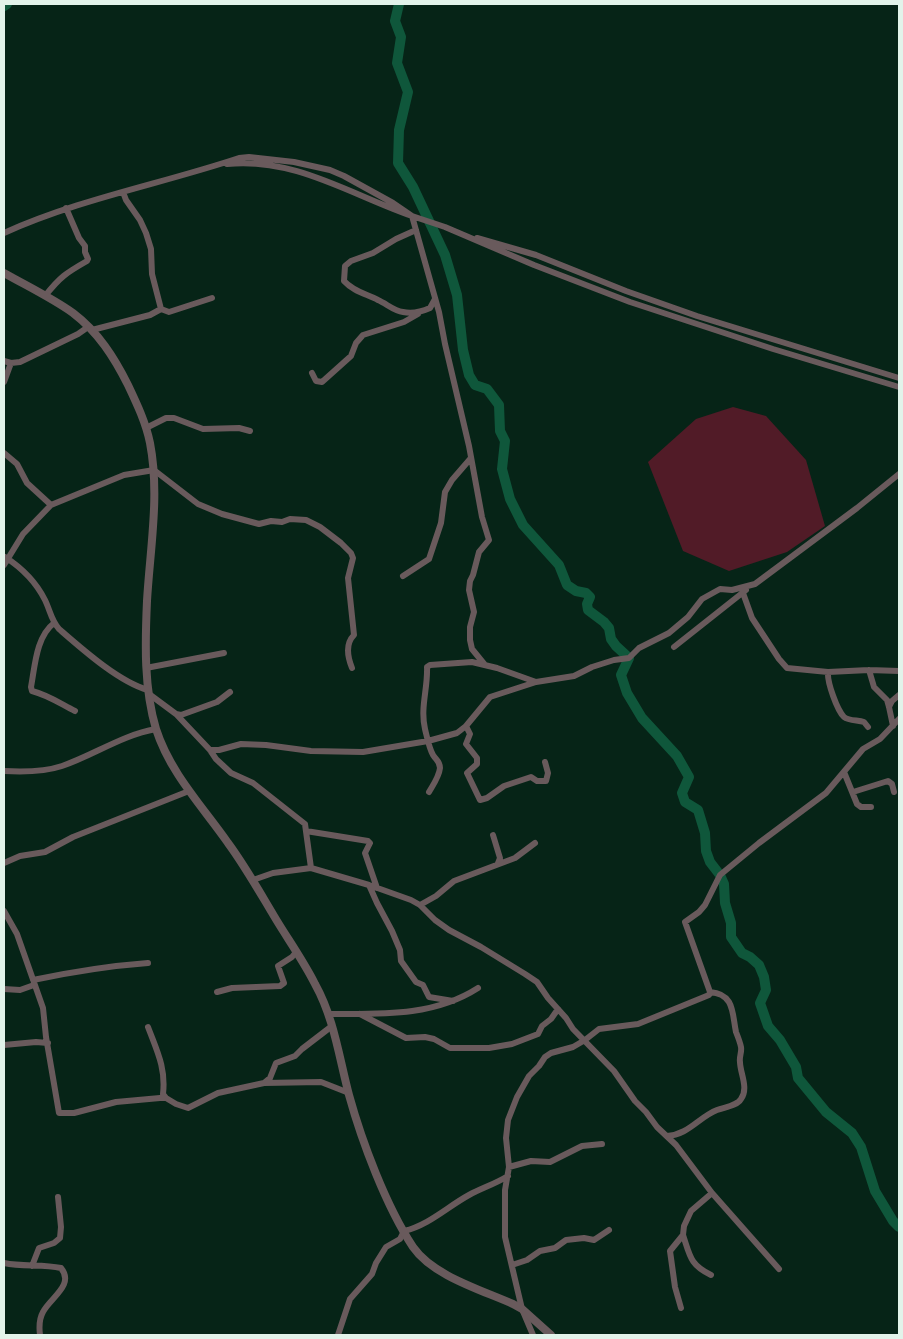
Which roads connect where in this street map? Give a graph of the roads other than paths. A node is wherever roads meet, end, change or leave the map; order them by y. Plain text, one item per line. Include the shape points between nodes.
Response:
1 (216, 165) junction
2 (123, 192) junction
3 (66, 208) junction
4 (412, 216) junction
5 (445, 227) junction
6 (416, 230) junction
7 (4, 233) edge
8 (4, 273) edge
9 (45, 296) junction
10 (212, 298) dead end
11 (435, 298) junction
12 (161, 309) junction
13 (421, 312) junction
14 (90, 329) junction
15 (4, 361) edge
16 (11, 363) junction
17 (312, 373) dead end
18 (899, 378) edge
19 (4, 382) edge
20 (899, 387) edge
21 (146, 428) junction
22 (250, 431) dead end
23 (4, 454) edge
24 (471, 458) junction
25 (154, 470) junction
26 (899, 474) edge
27 (899, 481) edge
28 (881, 489) junction
29 (51, 505) junction
30 (5, 560) edge
31 (403, 576) dead end
32 (755, 584) junction
33 (743, 592) junction
34 (54, 623) junction
35 (674, 647) dead end
36 (224, 652) dead end
37 (485, 664) junction
38 (146, 668) junction
39 (352, 668) dead end
40 (869, 670) junction
41 (899, 671) edge
42 (828, 672) junction
43 (536, 682) junction
44 (149, 692) junction
45 (230, 692) dead end
46 (899, 695) edge
47 (890, 707) junction
48 (75, 711) dead end
49 (176, 714) junction
50 (899, 720) edge
51 (466, 726) junction
52 (893, 726) junction
53 (868, 727) dead end
54 (156, 729) junction
55 (428, 741) junction
56 (210, 750) junction
57 (545, 762) dead end
58 (4, 771) edge
59 (844, 772) junction
60 (189, 791) junction
61 (429, 792) dead end
62 (853, 792) junction
63 (894, 792) dead end
64 (871, 807) dead end
65 (306, 831) junction
66 (493, 835) dead end
67 (535, 843) dead end
68 (4, 863) edge
69 (498, 863) junction
70 (311, 868) junction
71 (253, 880) junction
72 (369, 884) junction
73 (376, 888) junction
74 (420, 905) junction
75 (4, 912) edge
76 (296, 952) junction
77 (148, 963) dead end
78 (34, 982) junction
79 (478, 988) dead end
80 (4, 989) edge
81 (217, 992) dead end
82 (710, 992) junction
83 (453, 1001) junction
84 (558, 1009) junction
85 (329, 1014) junction
86 (360, 1014) junction
87 (332, 1026) junction
88 (148, 1027) dead end
89 (585, 1040) junction
90 (48, 1044) junction
91 (4, 1045) edge
92 (264, 1083) junction
93 (349, 1093) junction
94 (166, 1098) junction
95 (667, 1136) junction
96 (602, 1144) dead end
97 (509, 1167) junction
98 (508, 1176) junction
99 (712, 1193) junction
100 (58, 1197) dead end
101 (608, 1230) dead end
102 (404, 1231) junction
103 (683, 1235) junction
104 (4, 1263) edge
105 (512, 1265) junction
106 (32, 1266) junction
107 (779, 1269) dead end
108 (710, 1275) dead end
109 (681, 1308) dead end
110 (522, 1309) junction
111 (40, 1335) edge
112 (338, 1335) edge
113 (533, 1335) edge
114 (551, 1335) edge

1 - 2 street
1 - 4 street via 238,163 287,168
1 - 4 street via 249,157 315,166 344,176
2 - 3 street
2 - 12 street via 146,233
3 - 7 street
3 - 9 street via 86,246 88,259 58,279
4 - 5 street
4 - 6 street
5 - 18 street via 536,255 697,316
5 - 20 street via 517,259 630,302
6 - 11 street
6 - 13 street via 373,253 350,261 345,266 344,281 395,310
8 - 9 street
9 - 14 street
10 - 12 street via 169,312
11 - 13 street via 430,308
11 - 24 street
12 - 14 street via 150,315
13 - 17 street via 404,322 363,335 356,342 351,356 322,382 316,381
14 - 16 street via 20,362
14 - 21 street via 114,358
15 - 16 street
16 - 19 street
21 - 22 street via 166,418 174,418 203,429
21 - 25 street
23 - 29 street via 17,464 27,482
24 - 31 street via 445,492 441,523 429,559
24 - 37 street via 489,540 479,552 470,582 474,612 470,640 472,649
25 - 29 street via 124,475
25 - 38 street
25 - 39 street via 198,504 222,514 259,524 306,520 341,542 352,558 348,578 354,627 348,646
26 - 28 street
27 - 28 street
28 - 32 street
29 - 30 street via 23,534
30 - 34 street via 22,569 34,583 45,599
32 - 33 street
32 - 43 street via 720,590 702,599 669,633 639,648 629,658 592,667 574,676
33 - 35 street
33 - 42 street via 752,618 785,666
34 - 44 street via 97,661
34 - 48 street via 41,639 31,688
36 - 38 street
37 - 43 street
37 - 55 street via 464,662 427,667 424,727
38 - 44 street
40 - 41 street
40 - 42 street
40 - 47 street via 874,687
42 - 53 street via 829,685 844,717 864,722
43 - 51 street via 490,697
44 - 49 street
44 - 54 street
45 - 49 street via 217,702
46 - 47 street
47 - 52 street
49 - 56 street
50 - 52 street
51 - 55 street
51 - 57 street via 470,734 466,744 477,764 467,774 480,800 504,786 531,777 546,781
52 - 59 street via 863,750
54 - 58 street via 61,767
54 - 60 street via 172,765
55 - 56 street via 362,752 241,744
55 - 61 street via 440,766
56 - 65 street via 231,773 253,783 296,816 305,824
59 - 62 street
59 - 82 street via 826,794 720,875 705,904 685,922
60 - 68 street via 73,837 45,852 20,856
60 - 71 street
62 - 63 street via 888,781
62 - 64 street via 857,804
65 - 70 street
65 - 73 street via 368,841 365,853
66 - 69 street via 500,858
67 - 69 street via 515,858
69 - 74 street via 454,881
70 - 71 street via 273,873
70 - 72 street
71 - 76 street
72 - 73 street
72 - 83 street via 392,930 401,961 416,982 423,985 429,997
73 - 74 street
74 - 84 street via 449,930 537,982
75 - 78 street via 17,934
76 - 81 street via 278,966 284,983 280,986 232,988
76 - 85 street via 315,982
77 - 78 street via 90,969
78 - 80 street via 20,990
78 - 90 street via 43,1008
79 - 83 street
82 - 89 street via 638,1024 600,1029
82 - 95 street via 718,992 732,1006 742,1048 739,1061 744,1089 742,1098 737,1104 714,1111 686,1131
83 - 86 street via 404,1013
84 - 86 street via 538,1034 512,1044 488,1048 450,1048 434,1039 406,1038
84 - 89 street
85 - 86 street
85 - 87 street
87 - 92 street via 295,1056 276,1063 270,1078
87 - 93 street
88 - 94 street via 162,1065
89 - 95 street
89 - 97 street via 545,1057 526,1080 508,1120
90 - 91 street
90 - 94 street via 59,1113 74,1113 116,1102
92 - 93 street via 321,1082
92 - 94 street via 218,1093 188,1108
93 - 102 street via 373,1165
95 - 99 street
96 - 97 street via 582,1146 550,1162 531,1161
97 - 98 street
98 - 102 street via 428,1222
98 - 105 street via 505,1237
99 - 103 street via 691,1211
99 - 107 street
100 - 106 street via 60,1238 39,1248
101 - 105 street via 594,1240 566,1240 555,1248 540,1251
102 - 110 street via 420,1255 435,1268
102 - 112 street via 400,1239 386,1247 372,1274 350,1298
103 - 108 street via 696,1268
103 - 109 street via 670,1251 674,1287
104 - 106 street
105 - 110 street
106 - 111 street via 61,1268 66,1277 42,1314
110 - 113 street
110 - 114 street

